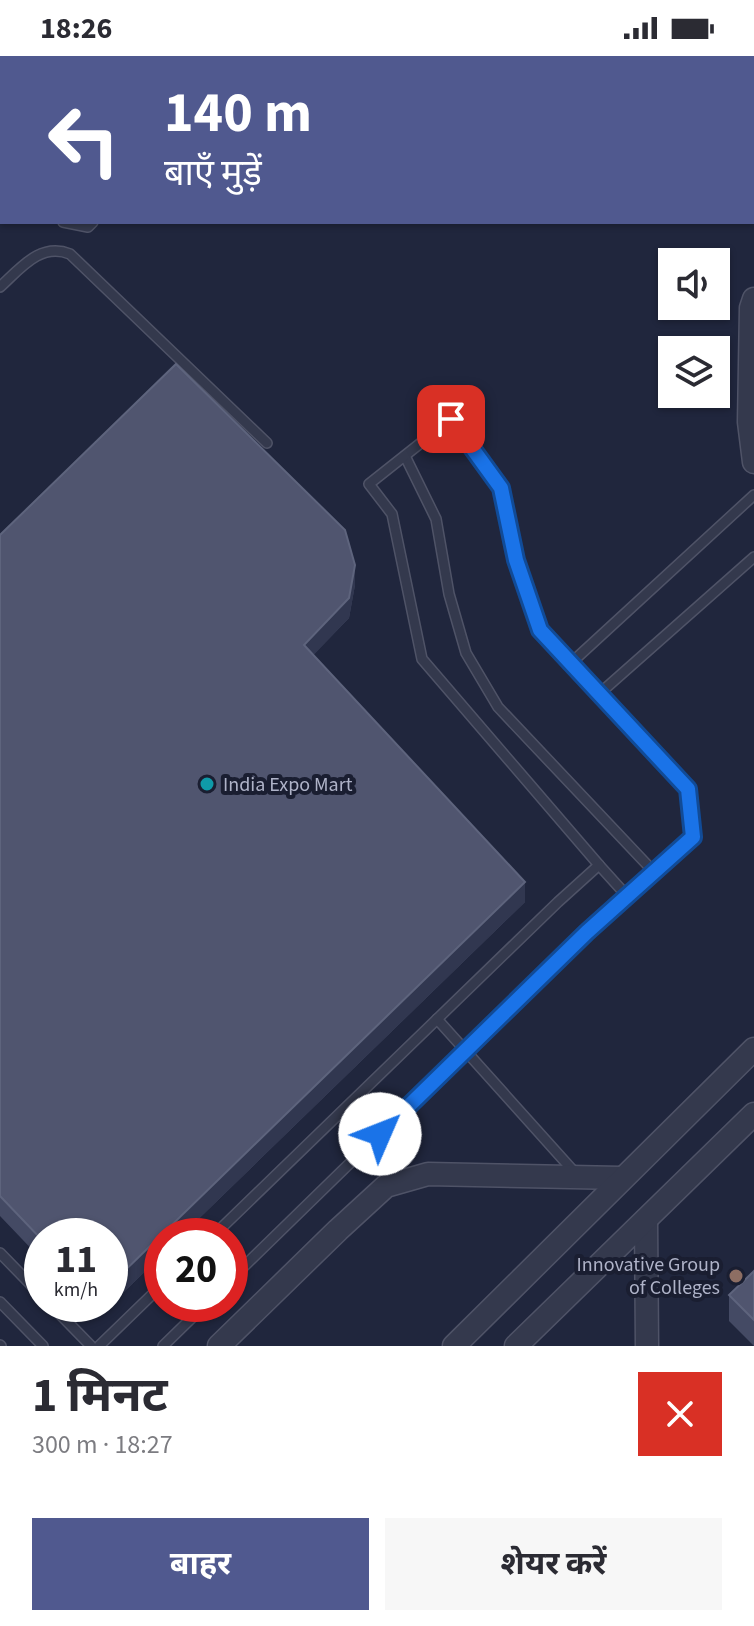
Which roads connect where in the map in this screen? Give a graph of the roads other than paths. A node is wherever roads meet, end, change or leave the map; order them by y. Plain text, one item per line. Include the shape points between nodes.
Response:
1 (0, 287) edge
2 (754, 299) edge
3 (267, 443) dead end
4 (405, 456) junction
5 (754, 462) edge
6 (754, 495) edge
7 (754, 557) edge
8 (571, 663) junction
9 (599, 694) junction
10 (599, 865) junction
11 (654, 872) junction
12 (627, 896) junction
13 (437, 1019) junction
14 (754, 1049) edge
15 (466, 1051) junction
16 (754, 1114) edge
17 (579, 1178) junction
18 (621, 1178) junction
19 (232, 1218) edge
20 (646, 1220) junction
21 (0, 1253) edge
22 (248, 1263) edge
23 (24, 1278) edge
24 (0, 1302) edge
25 (144, 1302) edge
26 (68, 1322) edge
27 (188, 1322) edge
28 (43, 1346) edge
29 (91, 1346) edge
30 (99, 1346) edge
31 (163, 1346) edge
32 (219, 1346) edge
33 (454, 1346) edge
34 (516, 1346) edge
35 (647, 1346) edge

1 - 3 lane via 42,252 58,249 70,254
2 - 5 street via 749,422
4 - 8 lane via 451,419 501,488 516,560 540,630
4 - 10 lane via 369,484 392,514 422,659
4 - 11 lane via 436,519 466,653 498,707
6 - 8 lane
7 - 9 lane
8 - 9 lane
9 - 11 lane via 688,789 693,837
10 - 12 lane
10 - 13 lane
11 - 12 lane
12 - 15 lane
13 - 15 lane
13 - 19 lane
14 - 18 street
15 - 17 lane
15 - 22 lane
16 - 20 street
17 - 18 street
17 - 32 street via 428,1174 386,1186
18 - 33 street
20 - 34 street
20 - 35 street
21 - 23 lane
24 - 28 lane
25 - 30 lane
26 - 29 lane
27 - 31 lane

